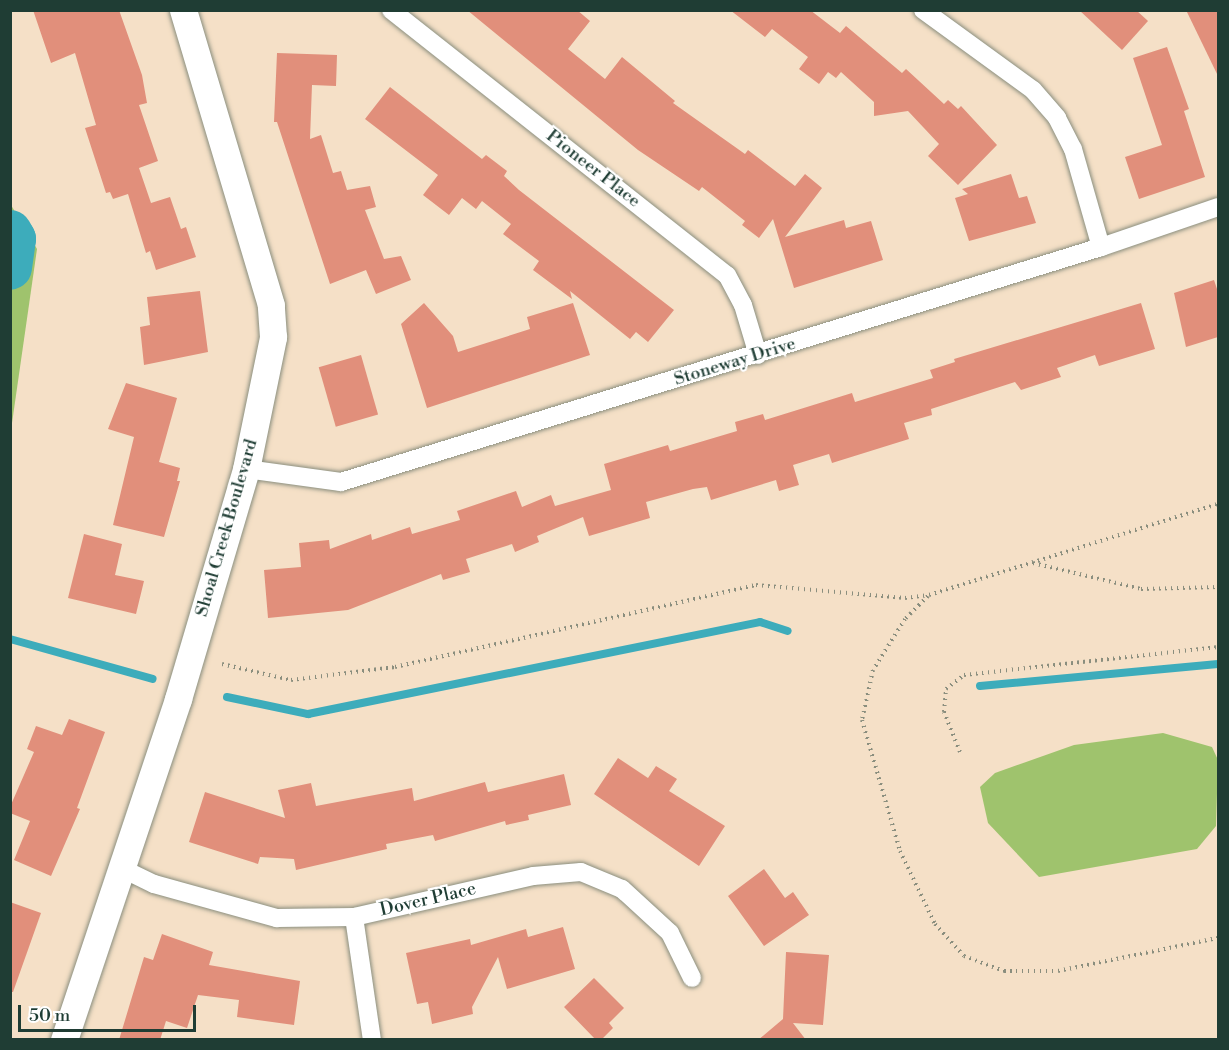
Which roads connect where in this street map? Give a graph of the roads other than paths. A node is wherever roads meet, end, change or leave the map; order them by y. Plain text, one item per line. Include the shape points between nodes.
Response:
1 (183, 10) edge
2 (391, 10) edge
3 (923, 10) edge
4 (1218, 207) edge
5 (1101, 247) junction
6 (758, 355) junction
7 (246, 469) junction
8 (123, 869) junction
9 (354, 917) junction
10 (692, 978) dead end
11 (64, 1040) edge
12 (372, 1040) edge

1 - 7 street, Shoal Creek Boulevard via 271,305 269,370
2 - 6 street, Pioneer Place via 727,275 743,305
3 - 5 street via 1033,90 1057,118 1073,149
4 - 5 street, Stoneway Drive
5 - 6 street, Stoneway Drive
6 - 7 street, Stoneway Drive via 341,482
7 - 8 street, Shoal Creek Boulevard
8 - 9 street, Dover Place via 154,884 278,918
8 - 11 street, Shoal Creek Boulevard
9 - 10 street, Dover Place via 532,876 581,872 622,889 670,933
9 - 12 street

